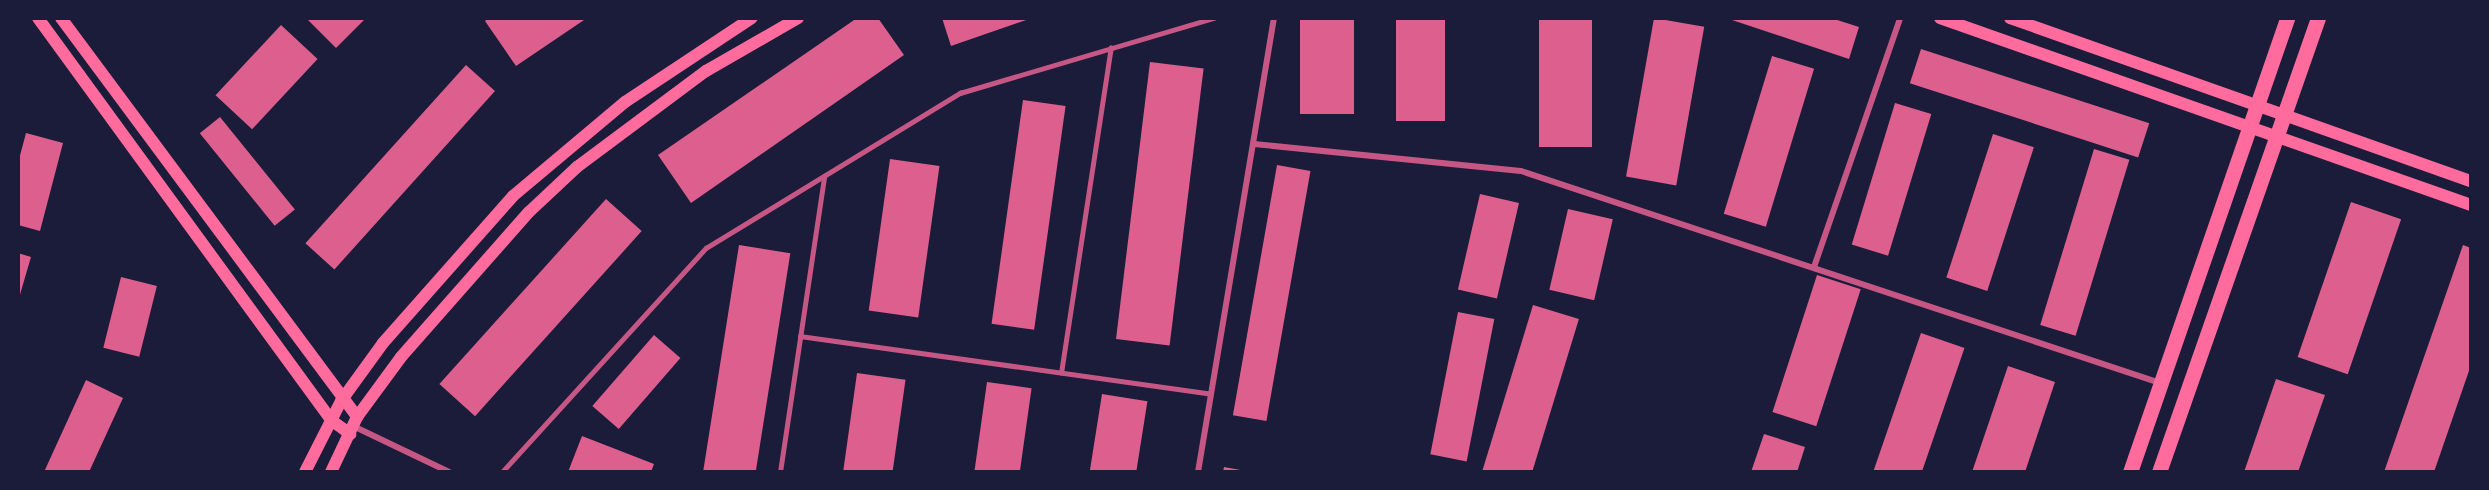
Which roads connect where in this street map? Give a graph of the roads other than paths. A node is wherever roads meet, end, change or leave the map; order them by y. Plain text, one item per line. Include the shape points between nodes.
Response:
1 (38, 18) edge
2 (61, 18) edge
3 (752, 18) edge
4 (798, 18) edge
5 (1214, 18) edge
6 (1274, 18) edge
7 (1900, 18) edge
8 (1940, 18) edge
9 (2010, 18) edge
10 (2287, 18) edge
11 (2318, 18) edge
12 (1112, 48) junction
13 (2257, 105) junction
14 (2286, 115) junction
15 (2249, 126) junction
16 (2278, 137) junction
17 (1254, 144) junction
18 (824, 176) junction
19 (2471, 180) edge
20 (2471, 205) edge
21 (1814, 267) junction
22 (800, 336) junction
23 (1061, 373) junction
24 (2161, 383) junction
25 (1211, 394) junction
26 (341, 401) junction
27 (331, 420) junction
28 (353, 426) junction
29 (305, 472) edge
30 (331, 472) edge
31 (449, 472) edge
32 (502, 472) edge
33 (780, 472) edge
34 (1198, 472) edge
35 (2130, 472) edge
36 (2159, 472) edge

1 - 27 main road
2 - 26 main road
3 - 26 main road via 625,102 521,188 415,303
4 - 28 main road via 706,71 577,167 433,317
5 - 12 lane
6 - 17 street
7 - 21 street
8 - 15 main road
9 - 13 main road
10 - 13 main road
11 - 14 main road
12 - 18 lane via 960,93
12 - 23 lane
13 - 14 main road
13 - 15 main road
14 - 16 main road
14 - 19 main road
15 - 16 main road
15 - 24 main road
16 - 20 main road
16 - 36 main road
17 - 21 street via 1521,171
17 - 25 street
18 - 22 lane
18 - 32 lane via 706,248
21 - 24 street
22 - 23 lane
22 - 33 lane
23 - 25 lane
24 - 35 main road
25 - 34 street
26 - 27 main road
26 - 28 main road
27 - 28 main road
27 - 29 main road
28 - 30 main road
28 - 31 street

